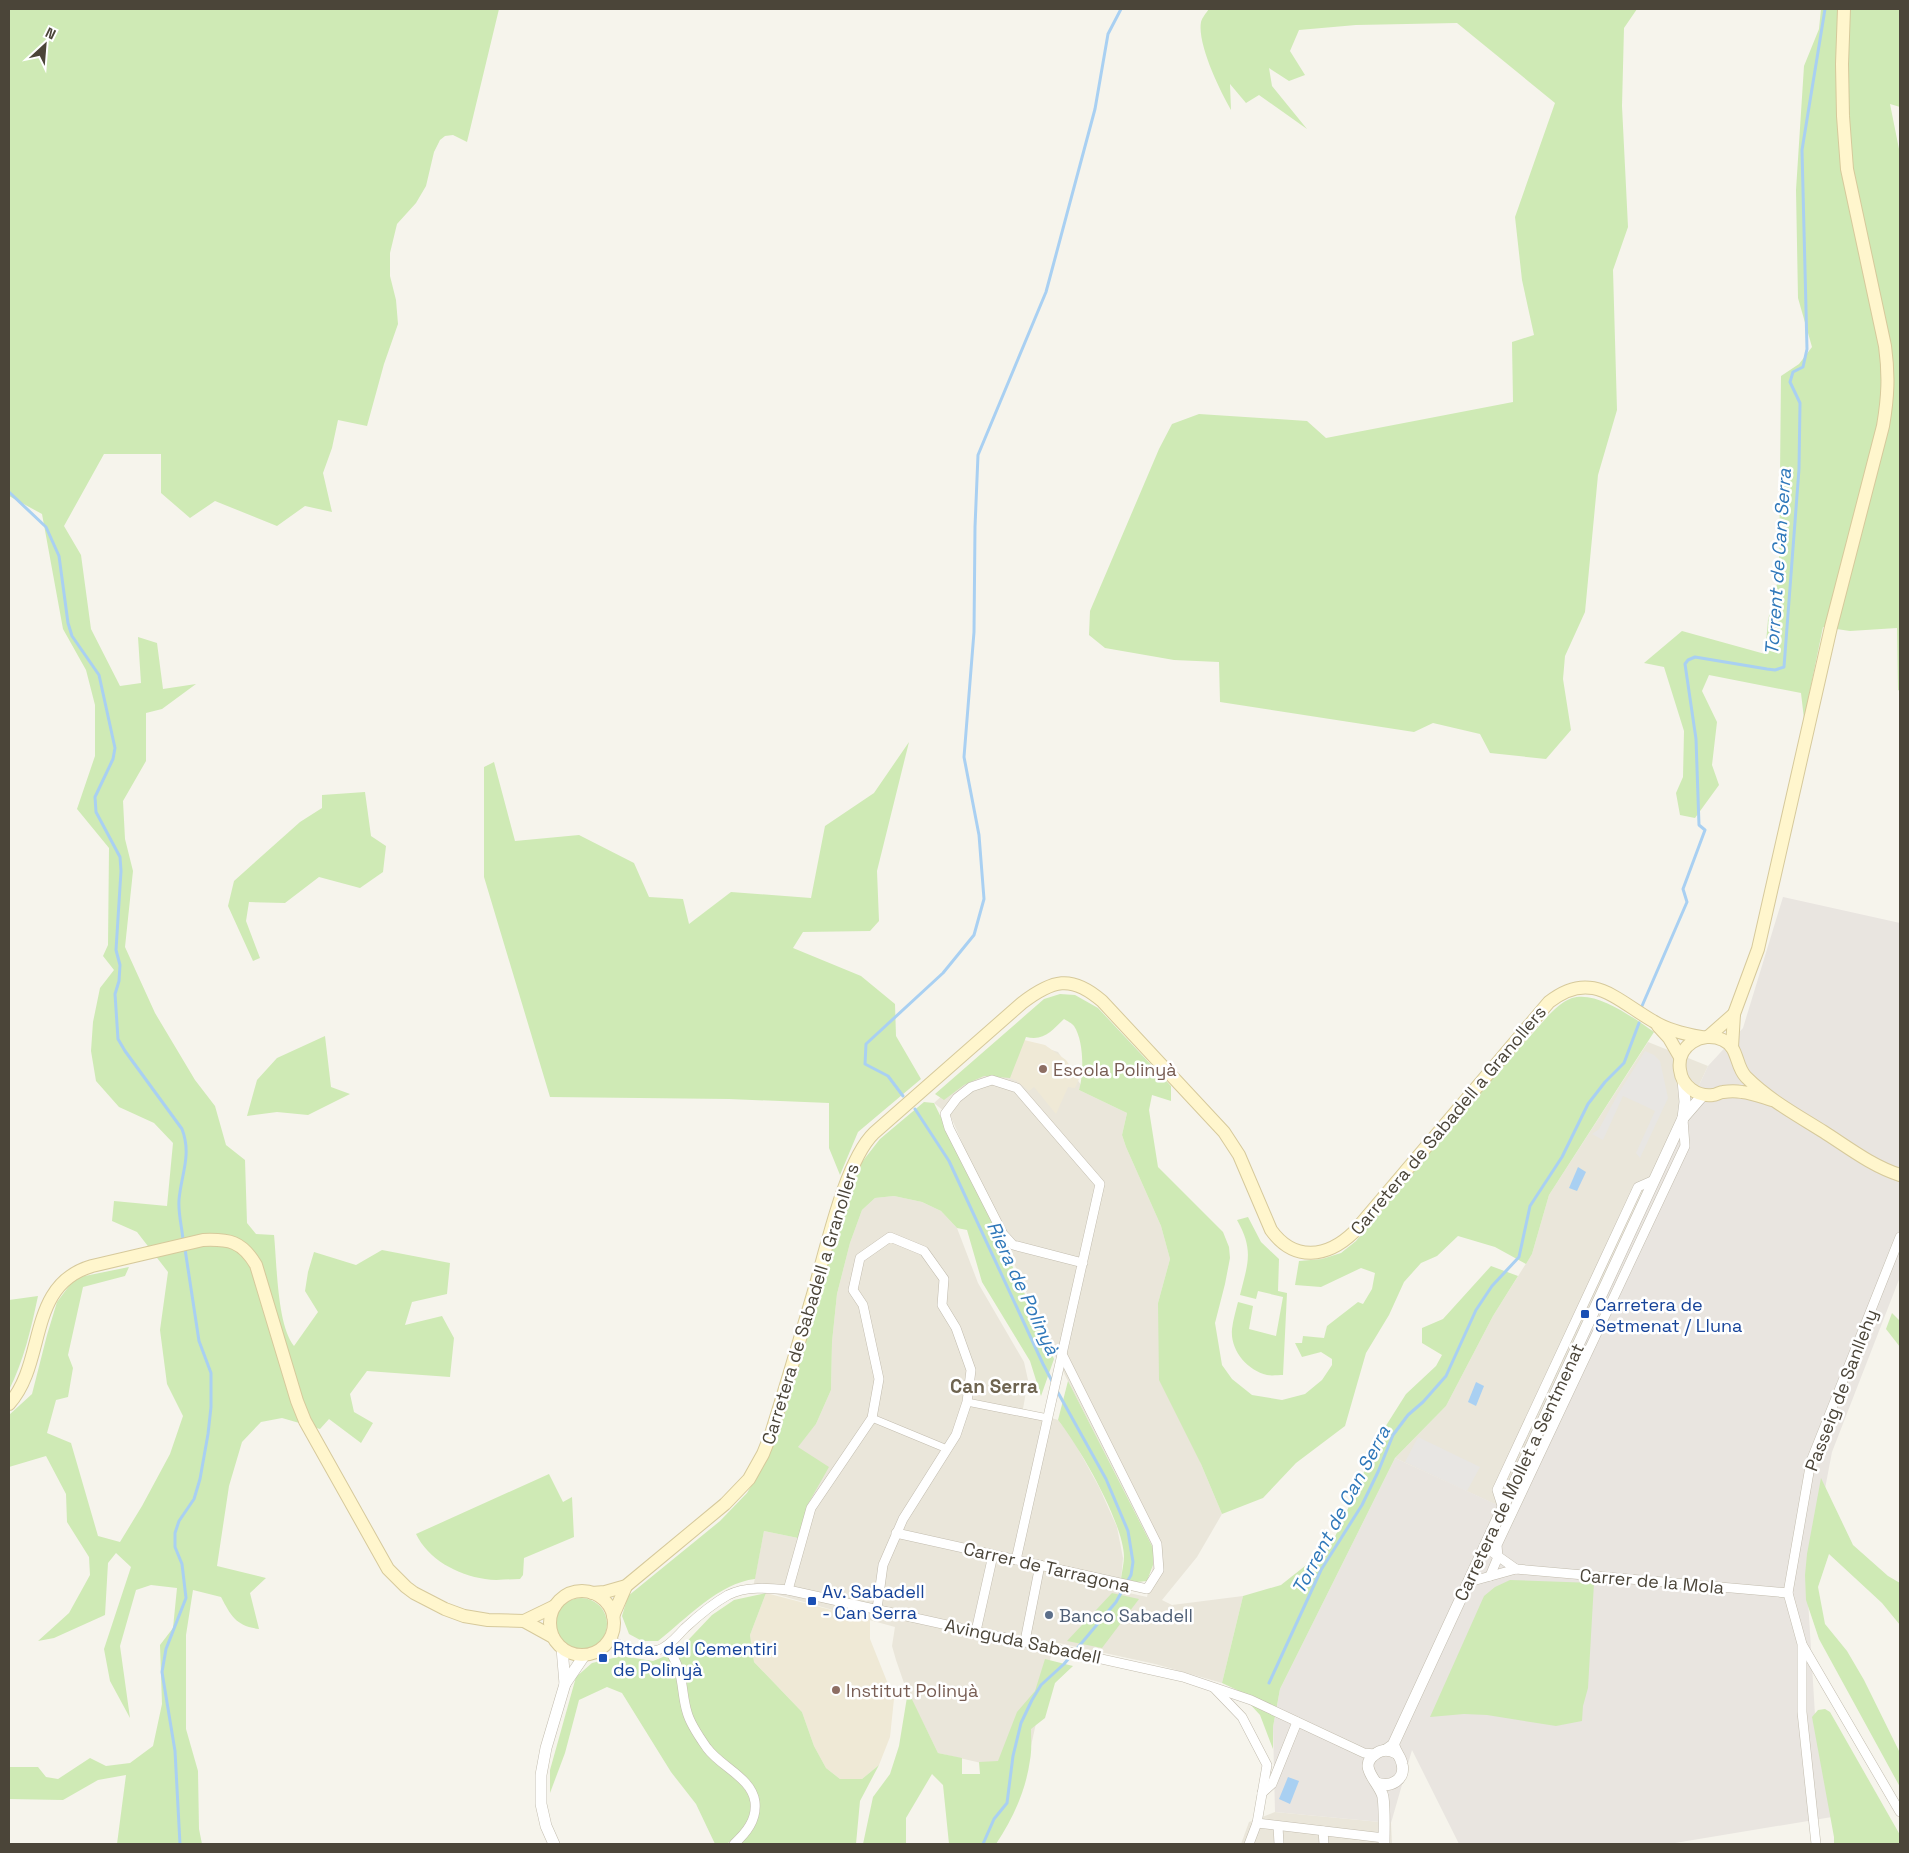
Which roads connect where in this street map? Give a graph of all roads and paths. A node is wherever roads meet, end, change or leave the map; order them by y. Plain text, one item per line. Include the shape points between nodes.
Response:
1 (1844, 9) edge
2 (1734, 1014) junction
3 (1654, 1022) junction
4 (1705, 1037) junction
5 (1732, 1047) junction
6 (1680, 1057) junction
7 (1738, 1064) junction
8 (1683, 1080) junction
9 (1724, 1091) junction
10 (1703, 1095) junction
11 (1772, 1100) junction
12 (1683, 1118) junction
13 (1900, 1175) edge
14 (1900, 1237) edge
15 (1083, 1263) junction
16 (1062, 1354) junction
17 (967, 1402) junction
18 (9, 1404) edge
19 (872, 1418) junction
20 (1048, 1418) junction
21 (947, 1449) junction
22 (896, 1533) junction
23 (1485, 1547) junction
24 (992, 1555) junction
25 (1498, 1556) junction
26 (1016, 1560) junction
27 (1040, 1565) junction
28 (1516, 1569) junction
29 (1490, 1576) junction
30 (1470, 1582) junction
31 (626, 1586) junction
32 (788, 1590) junction
33 (592, 1593) junction
34 (1788, 1593) junction
35 (555, 1606) junction
36 (876, 1609) junction
37 (613, 1616) junction
38 (524, 1621) junction
39 (976, 1631) junction
40 (553, 1636) junction
41 (610, 1640) junction
42 (1025, 1641) junction
43 (1802, 1644) junction
44 (667, 1646) junction
45 (562, 1648) junction
46 (584, 1656) junction
47 (565, 1684) junction
48 (1213, 1687) junction
49 (1297, 1722) junction
50 (1380, 1753) junction
51 (1377, 1783) junction
52 (1390, 1785) junction
53 (1262, 1792) junction
54 (1382, 1796) junction
55 (1900, 1812) edge
56 (1256, 1823) junction
57 (1278, 1826) junction
58 (1323, 1831) junction
59 (1378, 1841) edge
60 (554, 1844) edge
61 (734, 1844) edge
62 (1249, 1844) edge
63 (1279, 1844) edge
64 (1324, 1844) edge
65 (1816, 1844) edge

1 - 2 main road via 1842,64 1847,169 1885,346 1888,393 1883,426 1831,627 1762,934
2 - 4 main road
2 - 5 main road
3 - 4 main road via 1679,1032
3 - 6 main road
3 - 31 main road, Carretera de Sabadell a Granollers via 1597,989 1578,987 1556,996 1354,1232 1324,1252 1312,1253 1300,1252 1278,1239 1266,1220 1239,1154 1224,1132 1102,1001 1083,987 1066,982 1039,990 863,1144 835,1218 771,1434 759,1463 737,1493
4 - 5 main road via 1721,1039
4 - 6 main road via 1690,1044
5 - 7 main road
6 - 8 main road
7 - 9 main road via 1736,1077
7 - 11 main road via 1746,1077
8 - 10 main road via 1689,1088
8 - 12 street
9 - 10 main road
9 - 11 main road
10 - 12 street
11 - 13 main road via 1876,1165
12 - 23 street, Carretera de Mollet a Sentmenat
12 - 25 street via 1685,1146 1497,1545
14 - 34 street, Passeig de Sanllehy via 1811,1461
15 - 15 street via 1100,1184 1017,1088 992,1080 971,1087 956,1098 945,1114 1003,1234 1013,1245
15 - 16 street
16 - 20 street
16 - 27 street, Carrer de Tarragona via 1157,1544 1160,1570 1146,1589
17 - 19 street via 971,1370 956,1328 942,1305 944,1279 924,1251 890,1237 860,1258 854,1290 863,1305 879,1379
17 - 20 street
17 - 21 street via 956,1435
18 - 38 main road via 25,1380 49,1301 74,1272 202,1240 232,1242 243,1248 256,1266 305,1421 388,1569 414,1593 445,1609 475,1619
19 - 21 street
19 - 32 street via 810,1508
20 - 26 street
21 - 22 street
22 - 24 street, Carrer de Tarragona
22 - 36 street via 883,1565
23 - 25 street
23 - 30 street, Carretera de Mollet a Sentmenat
24 - 26 street, Carrer de Tarragona
24 - 39 street
25 - 28 street
25 - 29 street
26 - 27 street, Carrer de Tarragona
27 - 42 street
28 - 29 street, Carrer de la Mola
28 - 34 street, Carrer de la Mola
29 - 30 street, Carrer de la Mola
30 - 50 street, Carretera de Mollet a Sentmenat
31 - 33 main road, Carretera de Sabadell a Granollers
31 - 37 main road, Carretera de Sabadell a Granollers
32 - 36 street, Avinguda Sabadell
32 - 44 street, Avinguda Sabadell via 763,1588 729,1595 705,1610
33 - 35 main road via 572,1593
33 - 37 main road via 606,1602
34 - 43 street, Passeig de Sanllehy
35 - 38 main road
35 - 40 main road via 550,1620
36 - 39 street, Avinguda Sabadell
37 - 41 main road
38 - 40 main road
39 - 42 street, Avinguda Sabadell
40 - 45 main road
41 - 44 street via 648,1651
41 - 46 main road via 603,1648
42 - 48 street, Avinguda Sabadell via 1161,1671
43 - 55 street
43 - 65 street, Passeig de Sanllehy via 1802,1712
44 - 61 street via 680,1672 687,1713 697,1734 752,1792 754,1819 747,1832
45 - 46 main road
45 - 47 street
46 - 47 street
47 - 60 street via 541,1775 541,1804
48 - 49 street via 1251,1700
48 - 53 street, Avinguda Sabadell via 1242,1717 1266,1765
49 - 50 street
49 - 53 street via 1272,1784
50 - 51 street via 1368,1770
50 - 52 street via 1401,1760 1402,1775
51 - 52 street
51 - 54 street
52 - 54 street
53 - 56 street, Avinguda Sabadell
54 - 59 street
56 - 57 street
56 - 62 street, Avinguda Sabadell
57 - 58 street
57 - 63 street
58 - 59 street
58 - 64 street

